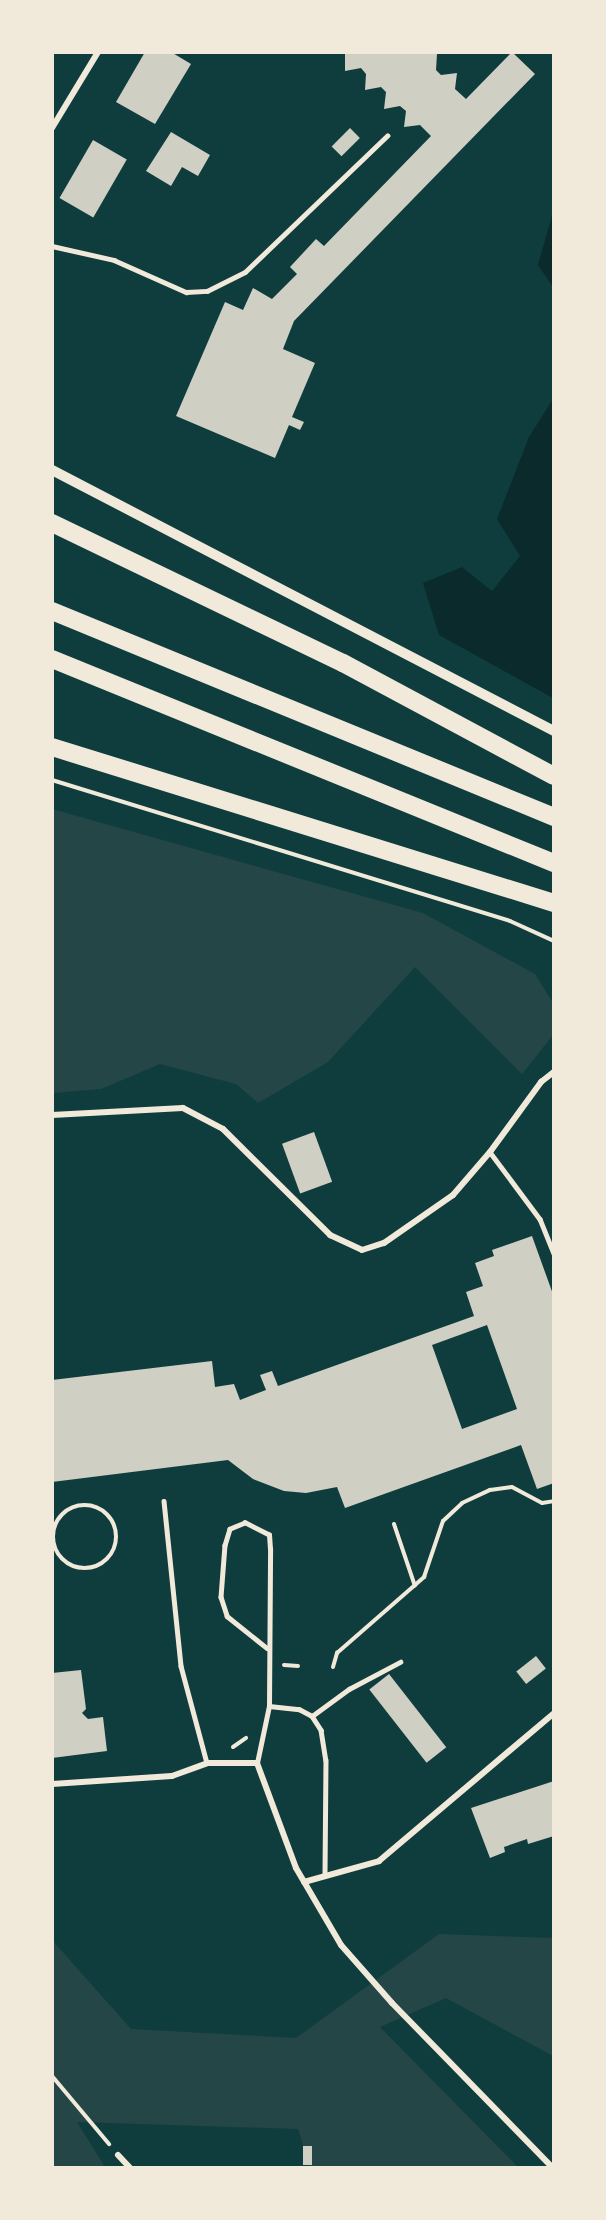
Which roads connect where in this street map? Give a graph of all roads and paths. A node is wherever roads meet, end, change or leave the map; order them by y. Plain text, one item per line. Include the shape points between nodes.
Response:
1 (98, 52) edge
2 (52, 128) edge
3 (387, 136) dead end
4 (52, 246) edge
5 (52, 470) edge
6 (52, 523) edge
7 (52, 610) edge
8 (52, 659) edge
9 (554, 731) edge
10 (52, 747) edge
11 (554, 776) edge
12 (52, 780) edge
13 (554, 817) edge
14 (554, 863) edge
15 (554, 903) edge
16 (554, 941) edge
17 (554, 1072) edge
18 (52, 1115) edge
19 (490, 1152) junction
20 (554, 1253) edge
21 (164, 1501) dead end
22 (554, 1501) edge
23 (394, 1524) dead end
24 (55, 1554) edge
25 (415, 1587) junction
26 (267, 1648) junction
27 (400, 1662) dead end
28 (333, 1667) dead end
29 (269, 1706) junction
30 (554, 1713) edge
31 (312, 1716) junction
32 (207, 1763) junction
33 (257, 1763) junction
34 (52, 1784) edge
35 (325, 1876) junction
36 (304, 1882) junction
37 (52, 2076) edge
38 (118, 2155) joint
39 (130, 2168) edge
40 (553, 2168) edge

1 - 2 street
3 - 4 lane via 245,272 207,291 186,292 114,260
5 - 9 street
6 - 11 highway via 343,663
7 - 13 highway
8 - 14 highway
10 - 15 highway
12 - 16 path via 510,921
17 - 19 street via 541,1082
18 - 19 street via 183,1108 223,1129 330,1235 362,1250 384,1243 453,1195
19 - 20 lane via 540,1219
21 - 32 lane via 181,1666
22 - 25 path via 542,1503 512,1487 490,1490 462,1503 443,1521 434,1554
23 - 25 path
24 - 24 lane via 75,1567 97,1567 106,1561 117,1542 114,1521 99,1507 69,1508 55,1524
25 - 28 path via 337,1653
26 - 26 lane via 269,1535 245,1523 230,1529 221,1597 227,1616
26 - 29 lane
27 - 31 lane via 349,1689
29 - 31 lane via 299,1709
29 - 33 lane
30 - 35 street via 379,1861
31 - 35 lane via 321,1730 326,1760
32 - 33 street
32 - 34 street via 172,1776
33 - 36 street
35 - 36 street
36 - 40 street via 341,1945
37 - 38 path
38 - 39 street

